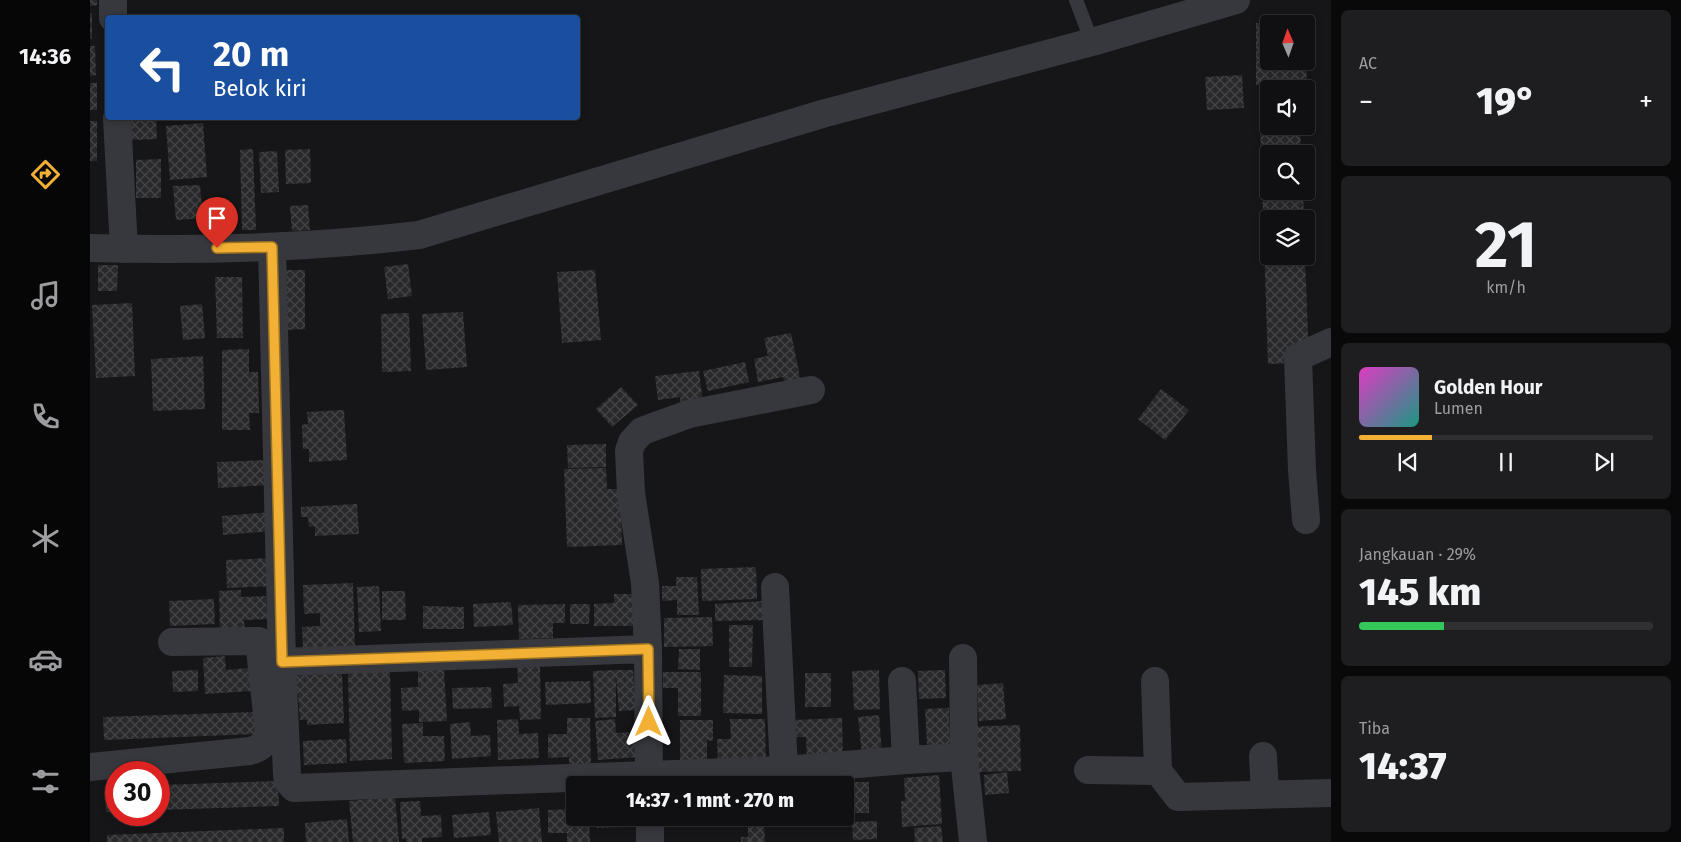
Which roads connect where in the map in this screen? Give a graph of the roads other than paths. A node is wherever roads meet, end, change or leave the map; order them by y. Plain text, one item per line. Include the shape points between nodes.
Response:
1 (113, 0) edge
2 (1076, 0) edge
3 (1236, 0) edge
4 (113, 15) edge
5 (1092, 42) junction
6 (117, 120) edge
7 (272, 247) junction
8 (90, 248) edge
9 (124, 249) junction
10 (1331, 342) edge
11 (811, 390) dead end
12 (1306, 520) dead end
13 (776, 587) dead end
14 (172, 642) dead end
15 (274, 647) junction
16 (648, 649) junction
17 (963, 658) dead end
18 (902, 681) dead end
19 (1155, 681) dead end
20 (1263, 756) dead end
21 (964, 757) junction
22 (906, 760) junction
23 (90, 767) edge
24 (784, 770) junction
25 (1088, 770) dead end
26 (1158, 771) junction
27 (649, 776) edge
28 (703, 776) edge
29 (566, 782) edge
30 (1331, 793) edge
31 (1265, 794) junction
32 (650, 826) edge
33 (650, 842) edge
34 (973, 842) edge

1 - 4 street
2 - 5 lane
3 - 5 street
5 - 7 street via 822,114 419,235
6 - 9 street
7 - 9 street
7 - 15 street
8 - 9 street
10 - 12 street via 1298,357
11 - 16 street via 689,414 642,431 632,442 629,451 631,493 645,584
13 - 24 street
14 - 15 street
15 - 16 street
15 - 23 street via 269,731 260,748
15 - 29 street via 287,774 294,788
16 - 27 street
17 - 21 street
18 - 22 street
19 - 26 street
20 - 31 street
21 - 22 street
21 - 34 street
22 - 24 street
24 - 28 street
25 - 26 street
26 - 31 street via 1178,797
30 - 31 street
32 - 33 street

